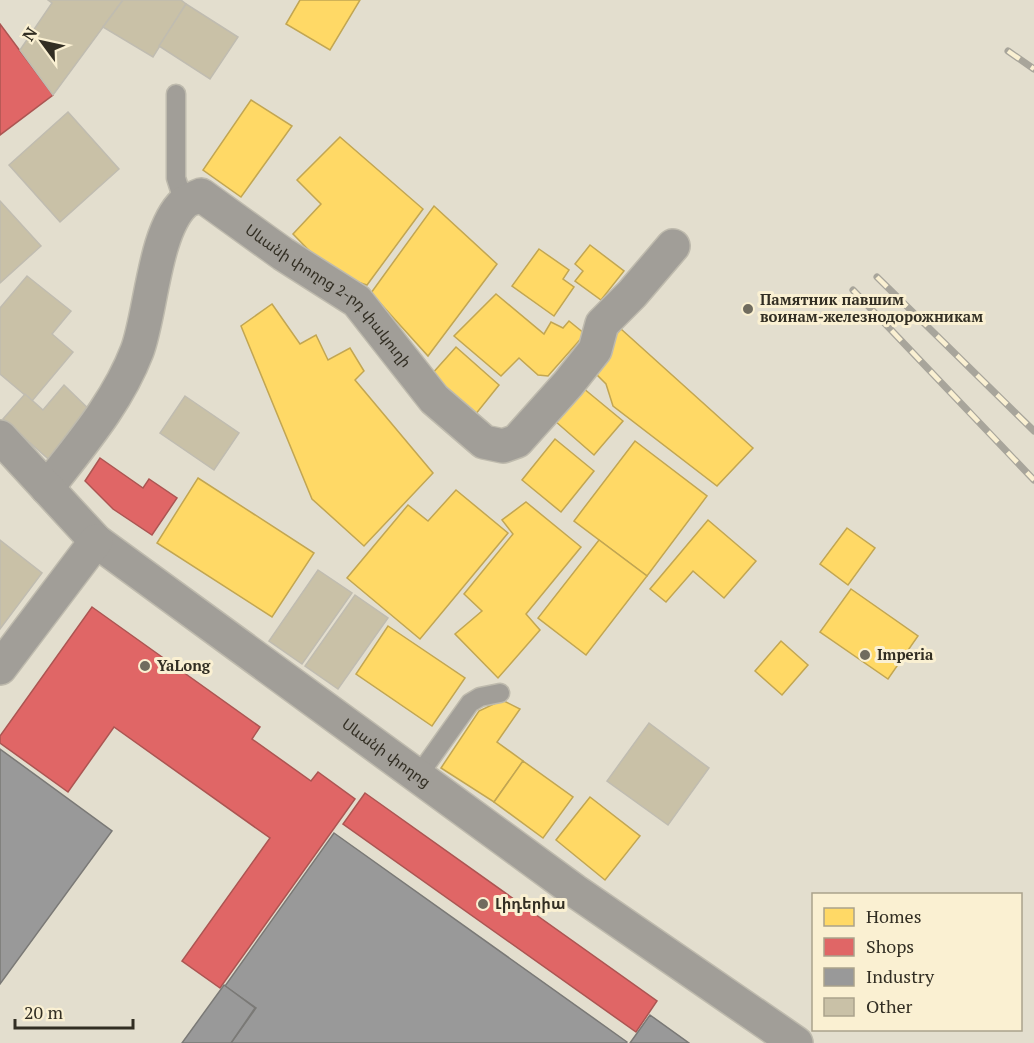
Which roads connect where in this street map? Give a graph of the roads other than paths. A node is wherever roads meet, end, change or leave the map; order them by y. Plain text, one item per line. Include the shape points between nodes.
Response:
1 (176, 94) dead end
2 (184, 203) junction
3 (673, 246) dead end
4 (0, 437) edge
5 (47, 488) junction
6 (96, 541) junction
7 (0, 668) edge
8 (500, 693) dead end
9 (418, 776) junction
10 (796, 1043) edge

1 - 2 lane via 176,178
2 - 3 street, Սևանի փողոց 2-րդ փակուղի via 201,195 357,301 434,399 484,442 503,446 517,441 568,384 595,350 602,324
2 - 5 street via 169,227 138,348 113,402
4 - 5 street, Սևանի փողոց
5 - 6 street, Սևանի փողոց
6 - 7 street
6 - 9 street, Սևանի փողոց
8 - 9 lane via 470,703
9 - 10 street, Սևանի փողոց via 574,891

